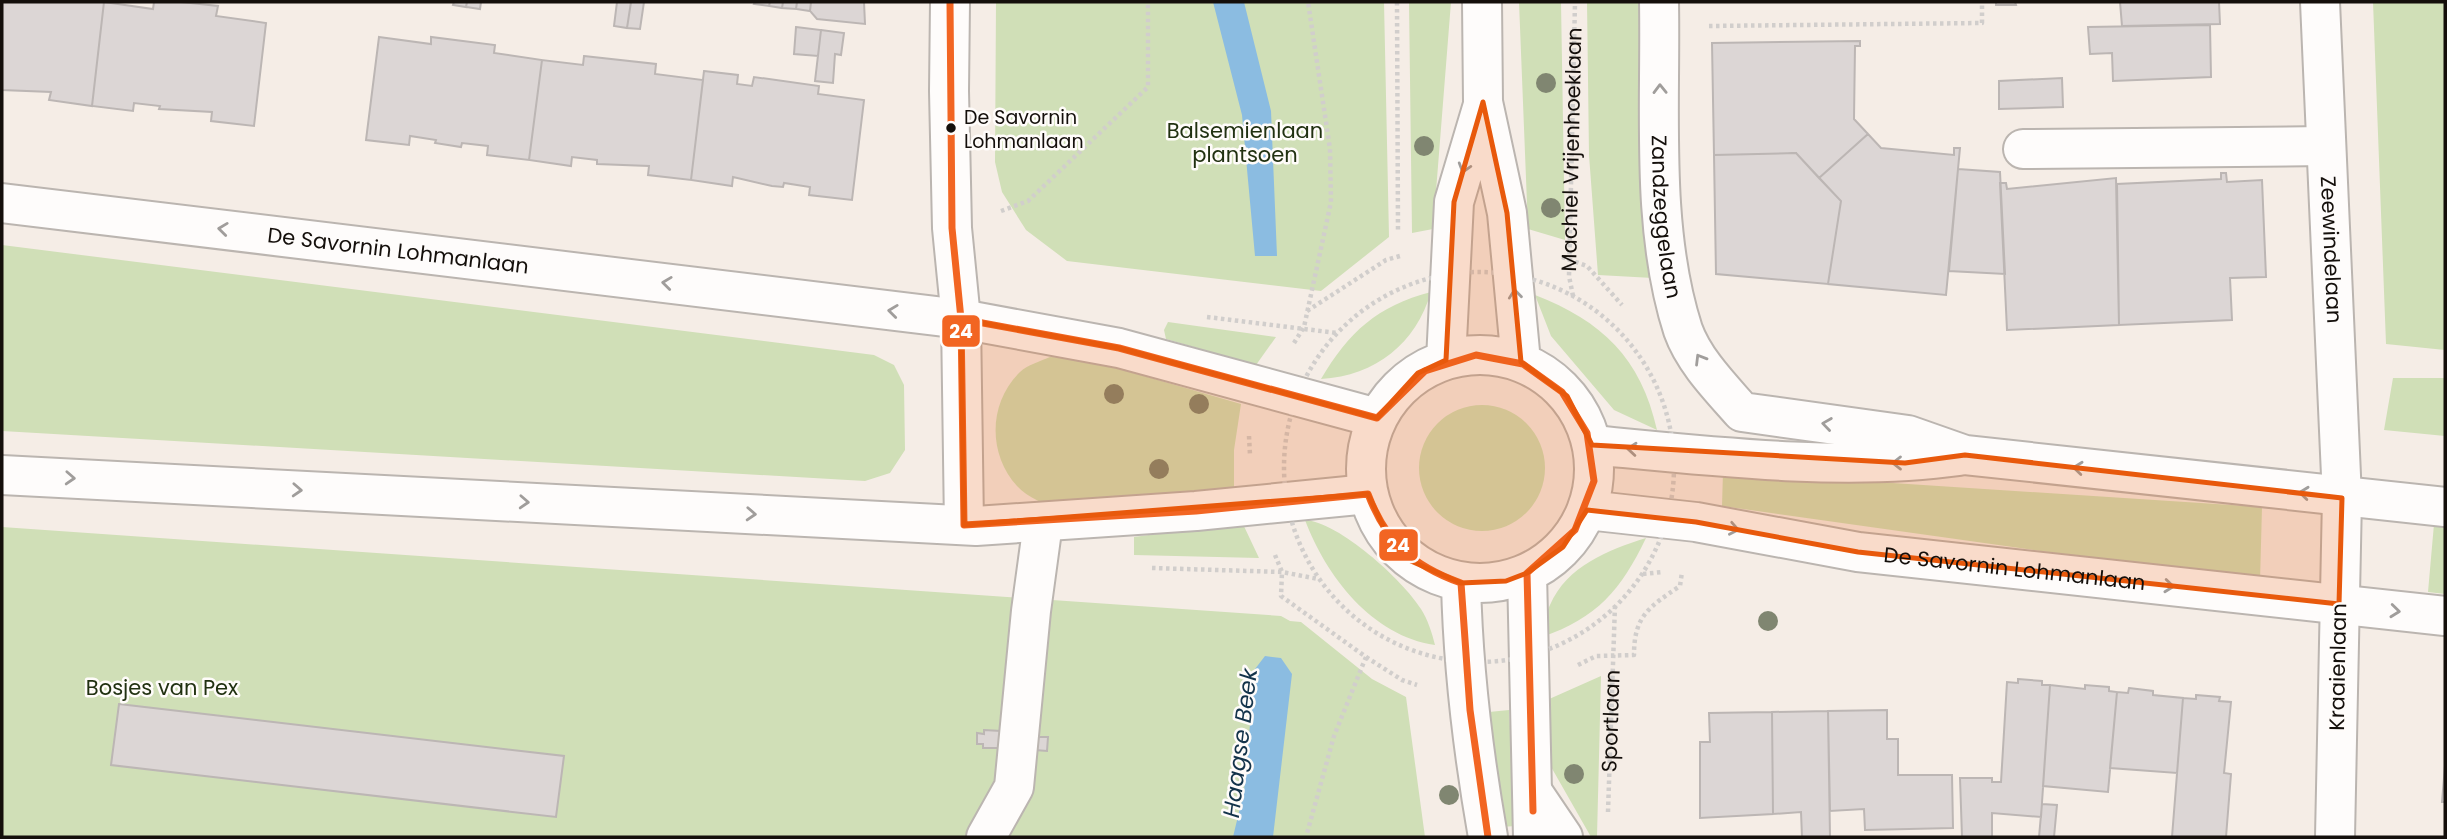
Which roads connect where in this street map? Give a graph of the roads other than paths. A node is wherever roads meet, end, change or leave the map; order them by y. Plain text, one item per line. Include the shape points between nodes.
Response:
1 (950, 2) edge
2 (1482, 2) edge
3 (2320, 2) edge
4 (1659, 14) edge
5 (1483, 102) junction
6 (2326, 146) junction
7 (2023, 149) dead end
8 (2, 203) edge
9 (961, 319) junction
10 (1446, 359) junction
11 (1521, 362) junction
12 (1377, 418) junction
13 (1592, 445) junction
14 (1965, 455) junction
15 (2, 475) edge
16 (1367, 494) junction
17 (2342, 498) junction
18 (2445, 507) edge
19 (1587, 510) junction
20 (1043, 523) junction
21 (964, 525) junction
22 (1527, 573) junction
23 (1461, 583) junction
24 (2339, 604) junction
25 (2445, 616) edge
26 (1534, 794) junction
27 (986, 837) edge
28 (1488, 837) edge
29 (1533, 837) edge
30 (1563, 837) edge
31 (2336, 837) edge

1 - 9 street via 952,228
2 - 5 street
3 - 6 street, Zeewindelaan
14 -> 4 street, Zandzeggelaan via 1908,435 1742,412 1705,369 1684,332 1662,238
5 -> 10 street via 1454,202
11 -> 5 street via 1507,213
6 - 7 street
6 - 17 street, Zeewindelaan
9 -> 8 street, De Savornin Lohmanlaan
9 - 12 street, De Savornin Lohmanlaan via 1119,348
9 - 21 street
10 - 11 street via 1484,355
10 - 12 street via 1410,379
11 - 13 street via 1554,382 1567,396
12 - 16 street via 1366,455
14 -> 13 street via 1905,463 1702,456
13 - 19 street via 1593,484
17 -> 14 street
15 -> 21 street
16 - 20 street
16 - 23 street via 1391,543 1411,561
17 - 18 street
17 - 24 street, Kraaienlaan
19 - 22 street via 1563,547
19 -> 24 street, De Savornin Lohmanlaan via 1696,522 1858,552
20 - 21 street
20 - 27 street via 1014,787
22 - 23 street via 1506,581
22 - 26 street
23 - 28 street via 1466,690
24 -> 25 street, De Savornin Lohmanlaan
24 - 31 street, Kraaienlaan
26 - 29 street
26 - 30 street

